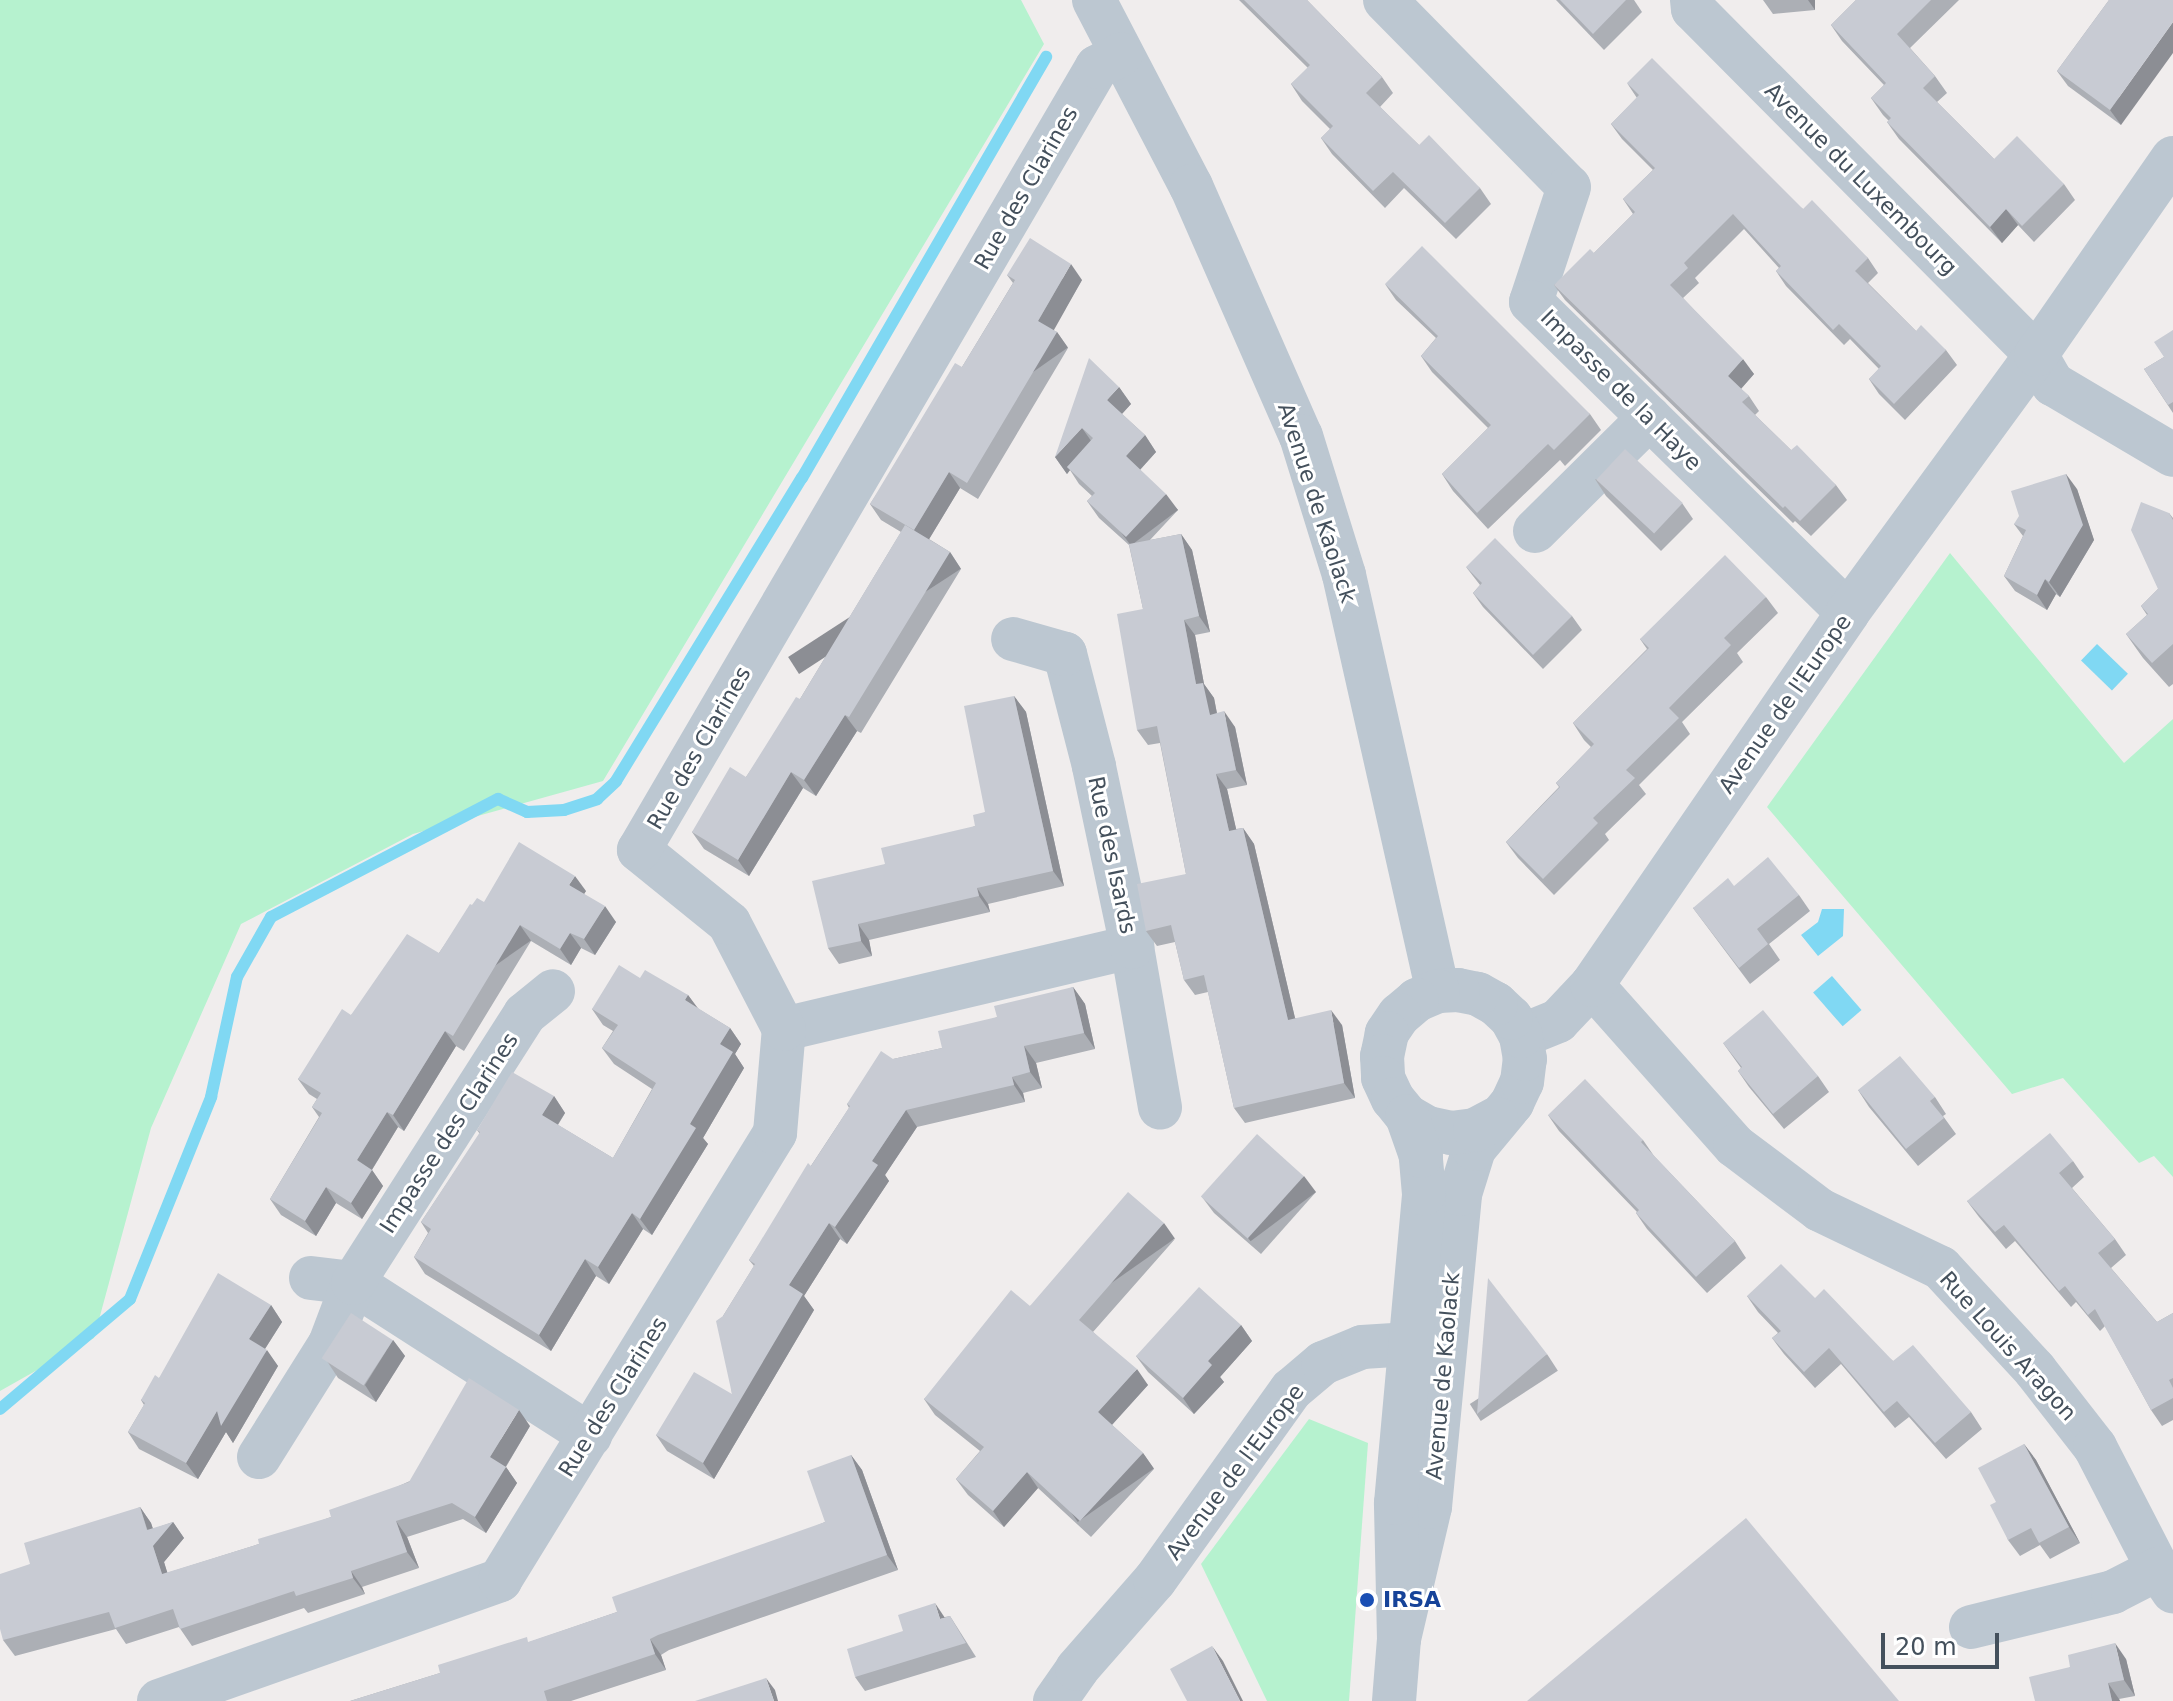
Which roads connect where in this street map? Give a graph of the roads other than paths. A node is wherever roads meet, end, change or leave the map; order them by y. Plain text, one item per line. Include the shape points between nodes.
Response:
1 (1094, 0) edge
2 (1385, 0) edge
3 (1692, 0) edge
4 (1121, 54) junction
5 (2173, 158) edge
6 (2036, 355) junction
7 (1649, 418) junction
8 (2173, 455) edge
9 (1535, 531) dead end
10 (1848, 612) junction
11 (1013, 639) dead end
12 (1132, 947) junction
13 (1592, 985) junction
14 (553, 991) dead end
15 (1438, 991) junction
16 (784, 1029) junction
17 (1521, 1036) junction
18 (1160, 1108) dead end
19 (1407, 1116) junction
20 (1496, 1119) junction
21 (1453, 1270) junction
22 (332, 1281) junction
23 (1410, 1344) junction
24 (590, 1435) junction
25 (259, 1457) dead end
26 (1155, 1580) junction
27 (2165, 1580) edge
28 (1971, 1627) dead end
29 (1399, 1639) junction
30 (159, 1701) edge
31 (1055, 1701) edge
32 (1084, 1701) edge
33 (1394, 1701) edge

1 - 4 street, Avenue de Kaolack
2 - 7 street, Impasse de la Haye via 1569,187 1531,302
3 - 6 street, Avenue du Luxembourg via 1693,9
4 - 15 street, Avenue de Kaolack via 1191,186 1301,436 1344,575
4 - 16 street, Rue des Clarines via 1097,67 639,850 729,923
5 - 6 street, Avenue de l'Europe
6 - 8 street via 2053,384
6 - 10 street, Avenue de l'Europe
7 - 9 street
7 - 10 street, Impasse de la Haye
10 - 13 street, Avenue de l'Europe
11 - 12 street, Rue des Isards via 1065,654
12 - 16 street, Rue des Isards
12 - 18 street
13 - 17 street, Avenue de l'Europe via 1558,1021
13 - 27 street, Rue Louis Aragon via 1735,1146 1820,1210 1941,1268 2035,1370 2095,1447
14 - 22 street, Impasse des Clarines via 525,1014
15 - 17 street via 1478,994 1496,1004
15 - 19 street, Avenue de Kaolack via 1417,1000 1387,1033 1383,1078
16 - 24 street, Rue des Clarines via 775,1133
17 - 20 street, Avenue de Kaolack via 1522,1082
19 - 20 street via 1451,1133 1475,1130
19 - 23 street, Avenue de Kaolack via 1421,1156 1424,1194
20 - 21 street, Avenue de Kaolack via 1474,1149 1460,1194
21 - 23 street
21 - 29 street, Avenue de Kaolack via 1430,1507
22 - 24 street
22 - 25 street, Impasse des Clarines via 330,1344
23 - 26 street, Avenue de l'Europe via 1362,1347 1323,1363 1291,1390
23 - 29 street, Avenue de Kaolack via 1396,1503
24 - 30 street, Rue des Clarines via 500,1580
26 - 31 street, Avenue de l'Europe
26 - 32 street, Avenue de l'Europe
27 - 28 street, Rue Louis Aragon
29 - 33 street, Avenue de Kaolack

